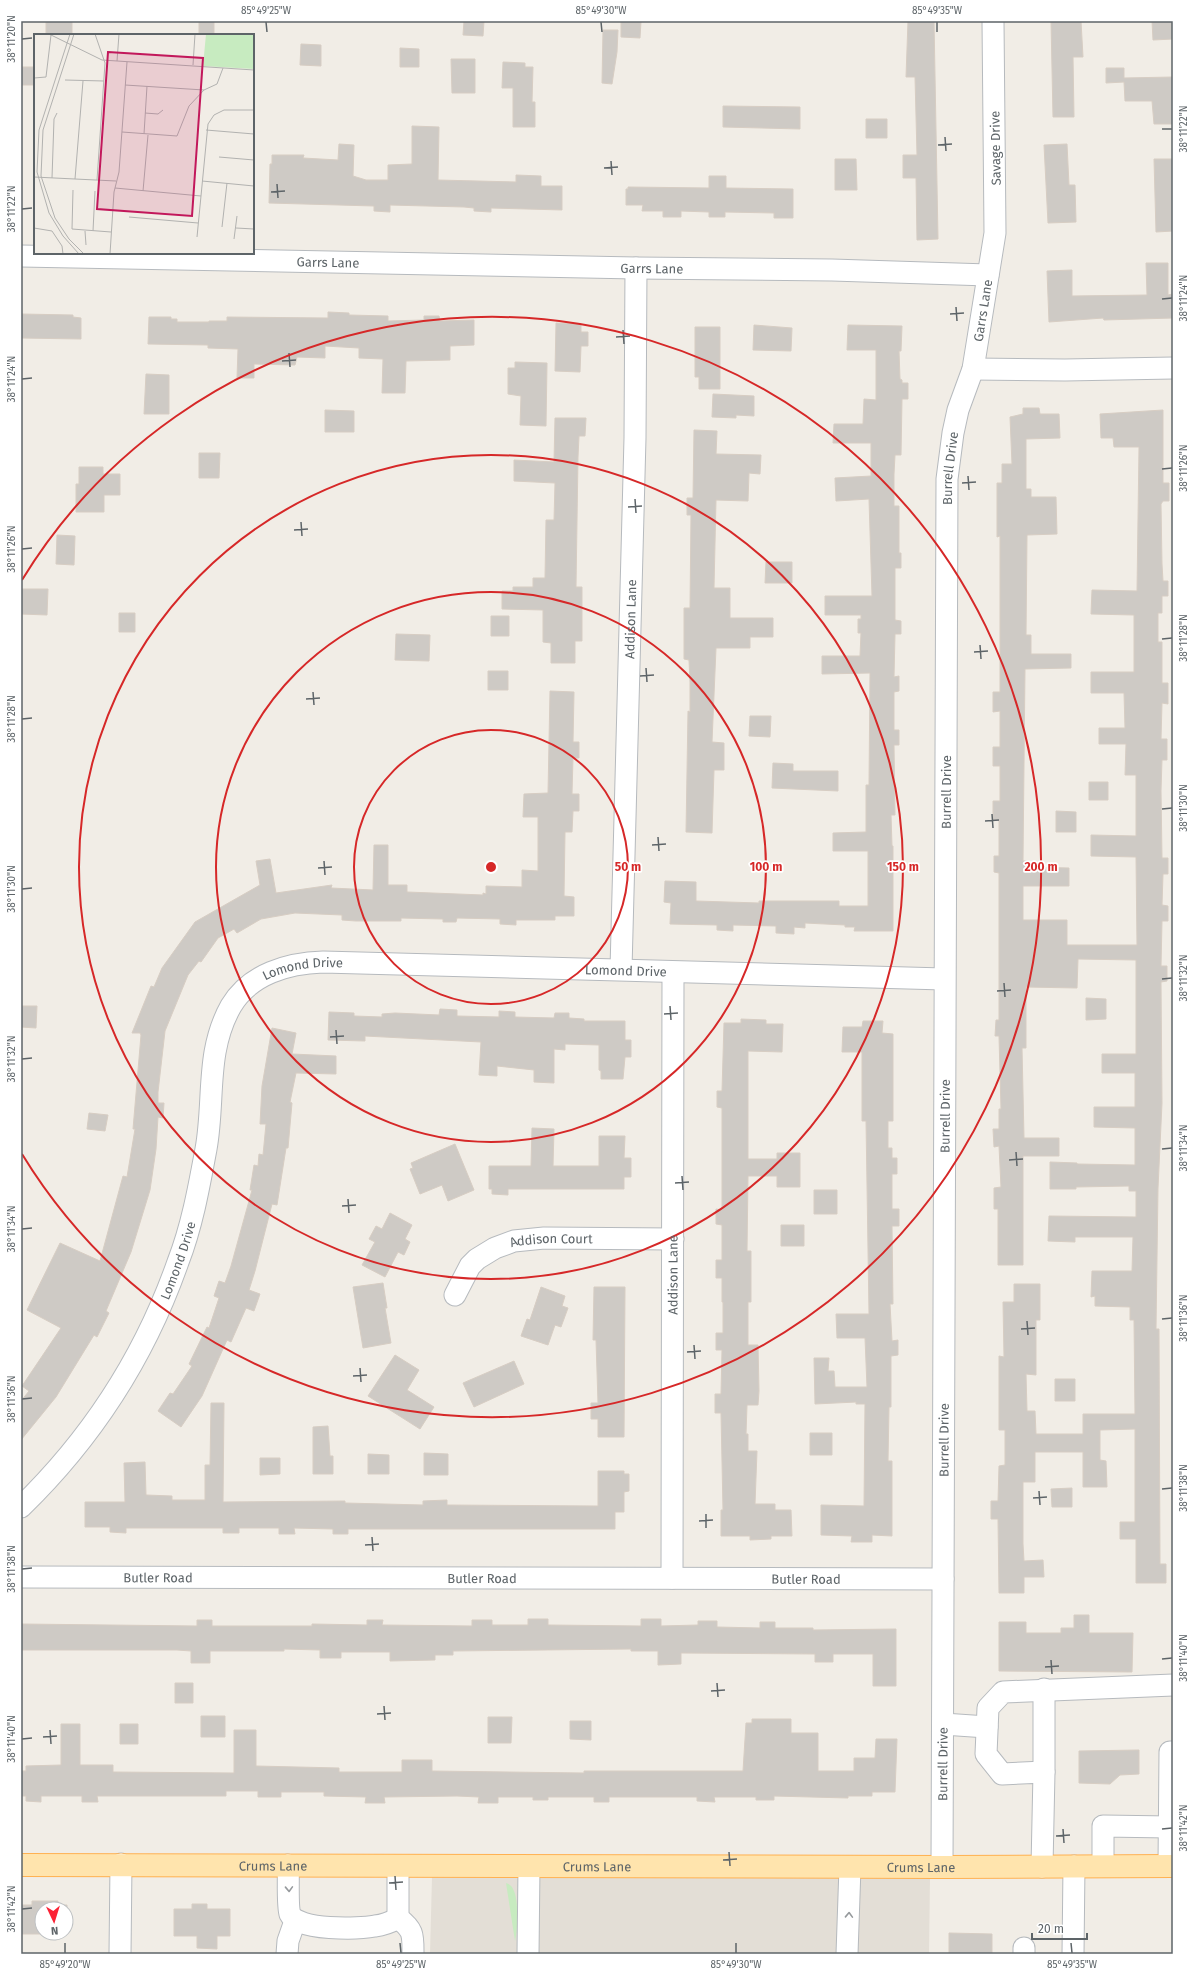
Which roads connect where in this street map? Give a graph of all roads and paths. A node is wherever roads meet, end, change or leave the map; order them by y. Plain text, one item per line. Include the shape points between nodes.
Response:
1 (992, 21) edge
2 (21, 256) edge
3 (636, 268) junction
4 (988, 275) junction
5 (1173, 368) edge
6 (973, 369) junction
7 (621, 969) junction
8 (673, 973) junction
9 (944, 979) junction
10 (672, 1239) junction
11 (455, 1295) dead end
12 (21, 1507) edge
13 (21, 1577) edge
14 (672, 1578) junction
15 (943, 1579) junction
16 (1173, 1685) edge
17 (1044, 1689) junction
18 (943, 1724) junction
19 (988, 1727) junction
20 (1173, 1752) edge
21 (1044, 1772) junction
22 (1171, 1815) edge
23 (121, 1864) junction
24 (21, 1865) edge
25 (288, 1865) junction
26 (398, 1866) junction
27 (529, 1866) junction
28 (1074, 1866) junction
29 (1103, 1866) junction
30 (1171, 1866) edge
31 (850, 1867) junction
32 (942, 1867) junction
33 (1042, 1867) junction
34 (292, 1917) junction
35 (398, 1918) junction
36 (120, 1954) edge
37 (287, 1954) edge
38 (413, 1954) edge
39 (528, 1954) edge
40 (847, 1954) edge
41 (1073, 1954) edge

1 - 4 street, Savage Drive via 995,233
2 - 3 street, Garrs Lane
3 - 4 street, Garrs Lane
3 - 7 street, Addison Lane via 635,438
4 - 6 street, Garrs Lane
5 - 6 street
6 - 9 street, Burrell Drive via 958,410 947,479
7 - 8 street, Lomond Drive
7 - 12 street, Lomond Drive via 302,963 285,966 269,973 242,992 220,1027 215,1045 207,1144 197,1200 179,1262 150,1332 114,1394 88,1432 50,1479
8 - 9 street, Lomond Drive
8 - 10 street, Addison Lane
9 - 15 street, Burrell Drive
10 - 11 street, Addison Court via 544,1238 514,1241 495,1248 477,1259 470,1266
10 - 14 street, Addison Lane
13 - 14 street, Butler Road
14 - 15 street, Butler Road
15 - 18 street, Burrell Drive
16 - 17 street
17 - 19 street via 1003,1692 988,1708
17 - 21 street
18 - 19 street
18 - 32 street, Burrell Drive
19 - 21 street via 986,1754 1002,1774
20 - 22 street via 1170,1752
21 - 33 street
22 - 29 street via 1103,1826
22 - 30 street
23 - 24 main road, Crums Lane
23 - 25 main road, Crums Lane
23 - 36 street
25 - 26 main road, Crums Lane
25 -> 34 street
26 - 27 main road, Crums Lane
26 - 35 street
27 - 31 main road, Crums Lane
27 - 39 street
28 - 29 main road, Crums Lane
28 - 33 main road, Crums Lane
28 - 41 street
29 - 30 main road, Crums Lane
31 - 32 main road, Crums Lane
40 -> 31 street
32 - 33 main road, Crums Lane
34 - 35 street via 316,1927 373,1927
34 - 37 street
35 - 38 street via 411,1929

